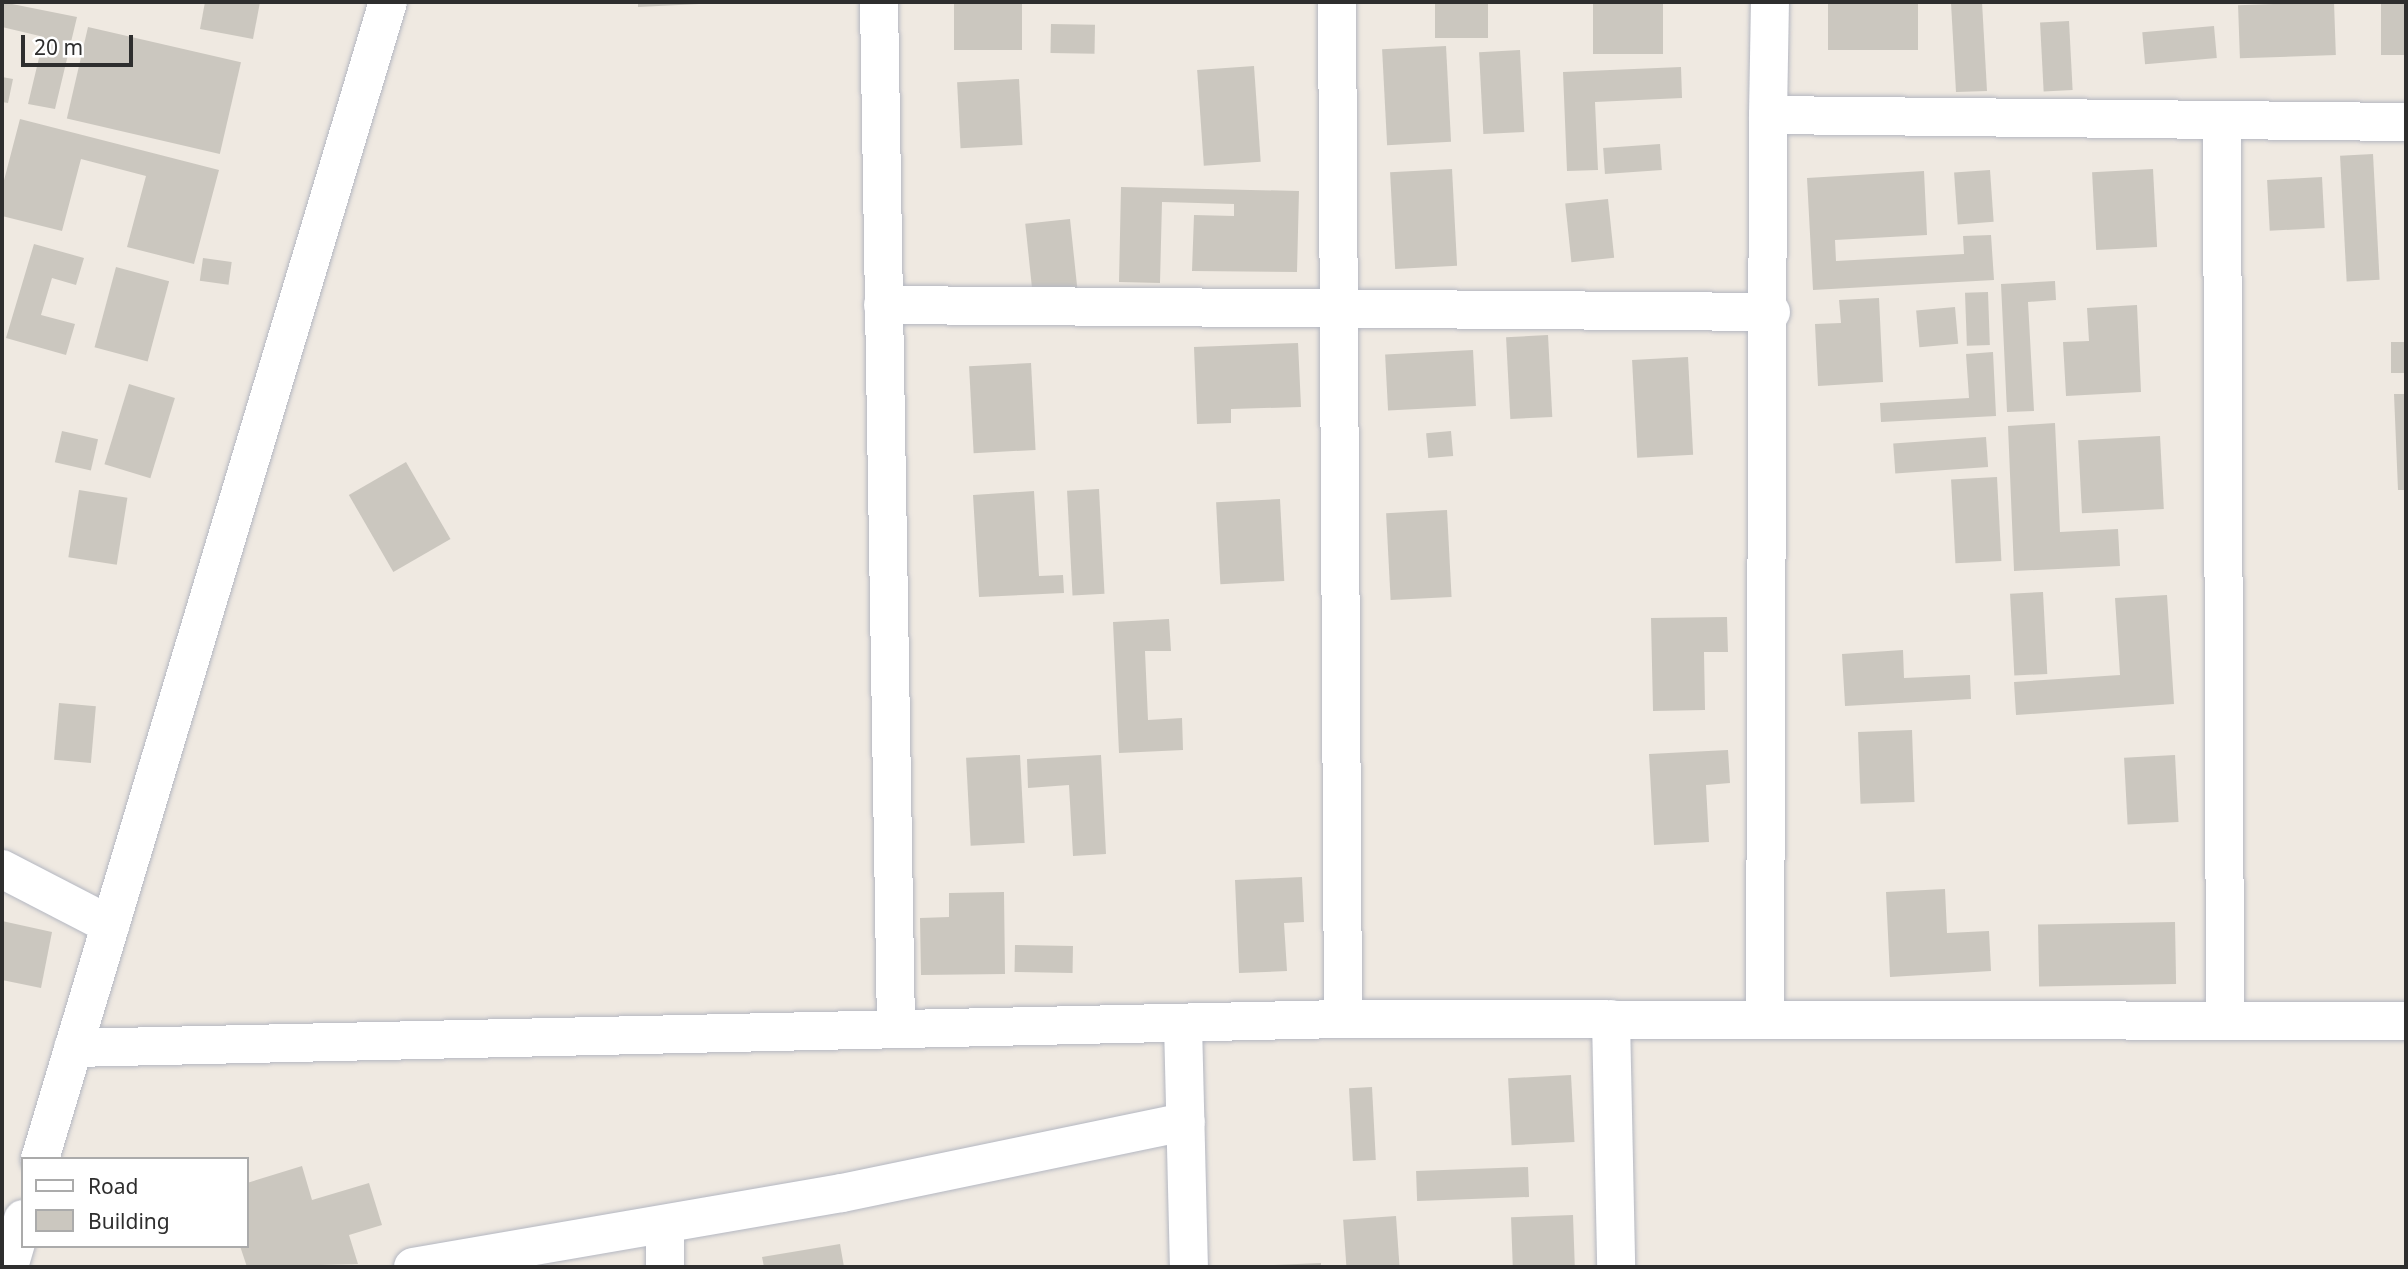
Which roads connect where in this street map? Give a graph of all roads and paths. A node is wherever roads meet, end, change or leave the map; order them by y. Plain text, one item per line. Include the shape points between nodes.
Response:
1 (388, 2) edge
2 (879, 2) edge
3 (1337, 2) edge
4 (1770, 2) edge
5 (1768, 115) junction
6 (2222, 121) junction
7 (2406, 122) edge
8 (883, 305) junction
9 (1339, 305) junction
10 (1771, 312) junction
11 (2, 869) edge
12 (110, 925) junction
13 (1765, 1018) junction
14 (1343, 1019) junction
15 (1611, 1019) junction
16 (2225, 1020) junction
17 (2406, 1021) edge
18 (1183, 1024) junction
19 (896, 1028) junction
20 (73, 1048) junction
21 (1186, 1122) junction
22 (41, 1157) edge
23 (665, 1224) junction
24 (21, 1226) edge
25 (9, 1267) edge
26 (413, 1267) edge
27 (665, 1267) edge
28 (1189, 1267) edge
29 (1616, 1267) edge

1 - 12 street
2 - 8 street
3 - 9 street
4 - 5 street
5 - 6 street
5 - 10 street
6 - 7 street
6 - 16 street
8 - 9 street
8 - 19 street
9 - 10 street
9 - 14 street
10 - 13 street
11 - 12 street
12 - 20 street
13 - 15 street
13 - 16 street
14 - 15 street
14 - 18 street
15 - 29 street
16 - 17 street
18 - 19 street
18 - 21 street
19 - 20 street
20 - 22 street
21 - 23 street
21 - 28 street
23 - 26 street
23 - 27 street
24 - 25 street

